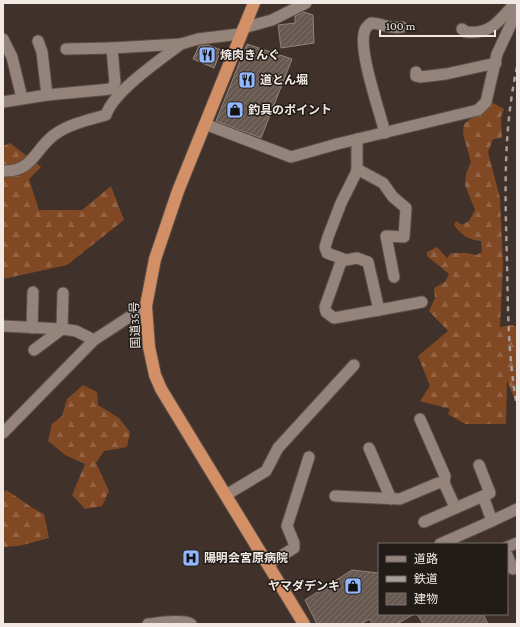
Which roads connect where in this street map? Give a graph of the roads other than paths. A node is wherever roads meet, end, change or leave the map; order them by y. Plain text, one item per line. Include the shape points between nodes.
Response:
1 (254, 3) edge
2 (306, 3) edge
3 (515, 3) edge
4 (517, 11) edge
5 (402, 27) dead end
6 (462, 28) dead end
7 (242, 31) junction
8 (3, 39) edge
9 (38, 41) dead end
10 (180, 44) junction
11 (112, 48) junction
12 (66, 49) dead end
13 (496, 63) junction
14 (416, 72) dead end
15 (47, 95) junction
16 (22, 98) junction
17 (3, 102) edge
18 (205, 124) junction
19 (385, 132) junction
20 (357, 139) junction
21 (357, 169) junction
22 (3, 171) edge
23 (342, 259) junction
24 (394, 277) dead end
25 (33, 292) dead end
26 (62, 293) dead end
27 (422, 302) dead end
28 (146, 306) junction
29 (379, 310) junction
30 (3, 326) edge
31 (32, 328) junction
32 (62, 329) junction
33 (94, 340) junction
34 (34, 350) dead end
35 (354, 365) dead end
36 (420, 419) dead end
37 (3, 433) edge
38 (369, 448) dead end
39 (309, 457) dead end
40 (479, 465) dead end
41 (444, 483) junction
42 (226, 495) junction
43 (335, 496) dead end
44 (483, 496) junction
45 (391, 499) junction
46 (455, 508) junction
47 (517, 509) edge
48 (492, 521) junction
49 (424, 522) dead end
50 (517, 542) edge
51 (442, 543) edge
52 (508, 546) edge
53 (508, 557) edge
54 (268, 564) junction
55 (513, 569) dead end
56 (148, 624) edge
57 (191, 624) edge
58 (304, 624) edge

1 - 7 highway, 国道35号
2 - 7 street
3 - 6 street via 492,28 484,32 466,32
4 - 13 street
5 - 19 street via 396,29 371,23 365,29 363,39 367,68
7 - 10 street
7 - 18 highway, 国道35号
8 - 16 street via 12,57
9 - 15 street via 42,52
10 - 11 street
10 - 22 street via 118,97 108,107 106,115 69,126 42,146 31,162 22,168
11 - 12 street
11 - 15 street via 115,83 110,88
13 - 14 street via 420,77 416,76
13 - 19 street via 486,102 478,110
15 - 16 street
16 - 17 street
18 - 20 street via 291,157
18 - 28 highway, 国道35号 via 178,191 155,259
19 - 20 street
20 - 21 street
21 - 23 street via 325,247 327,253
21 - 24 street via 383,183 393,197 406,208 404,237 386,236
23 - 29 street via 357,258 368,262
23 - 29 street via 325,307 326,312 334,318
25 - 31 street
26 - 32 street
27 - 29 street
28 - 33 street
28 - 42 highway, 国道35号 via 149,347 158,382
30 - 31 street
31 - 32 street
32 - 33 street via 76,331
32 - 34 street
33 - 37 street
35 - 42 street via 278,448 266,471
36 - 41 street via 445,476
38 - 45 street
39 - 54 street via 287,526 294,548
40 - 44 street via 490,492
41 - 45 street via 438,483 400,499
41 - 46 street
42 - 54 highway, 国道35号
43 - 45 street
44 - 46 street
44 - 48 street
46 - 49 street
47 - 48 street
48 - 51 street
50 - 52 street
53 - 55 street
54 - 58 highway, 国道35号
56 - 57 street

